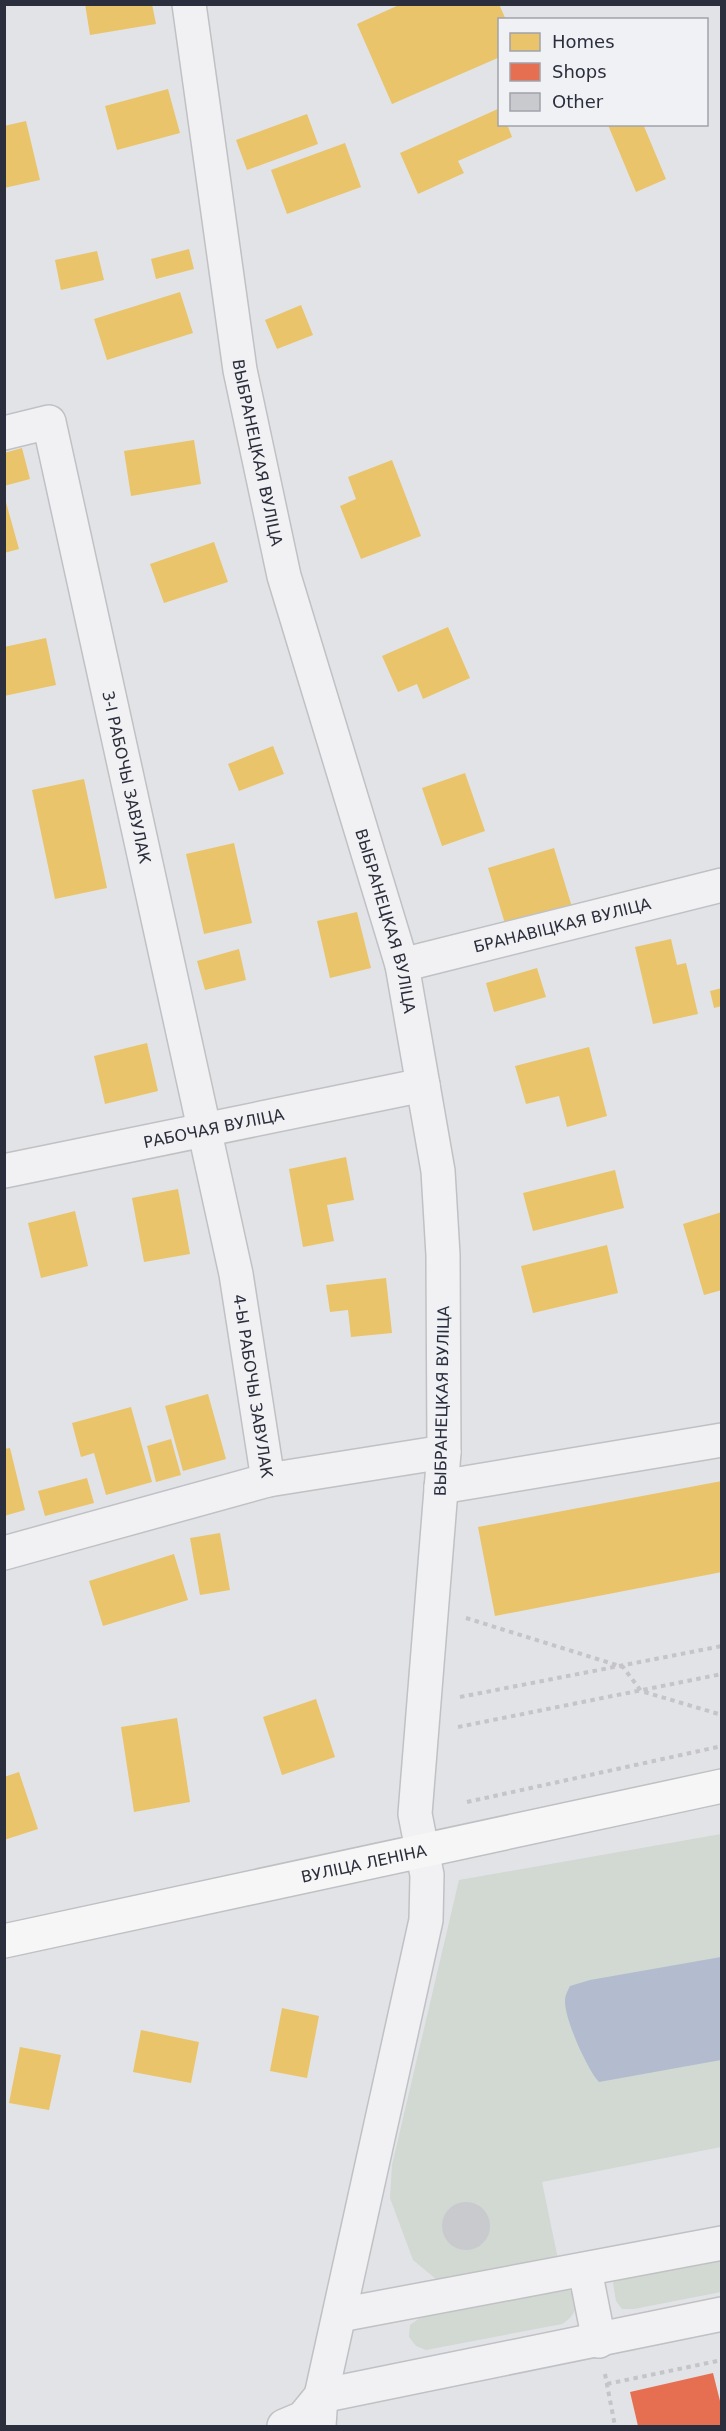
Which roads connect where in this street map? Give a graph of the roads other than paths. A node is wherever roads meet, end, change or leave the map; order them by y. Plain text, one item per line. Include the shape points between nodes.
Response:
1 (189, 4) edge
2 (4, 433) edge
3 (722, 885) edge
4 (402, 965) junction
5 (423, 1085) junction
6 (203, 1131) junction
7 (4, 1171) edge
8 (722, 1440) edge
9 (444, 1452) junction
10 (268, 1480) junction
11 (441, 1487) junction
12 (4, 1553) edge
13 (722, 1786) edge
14 (422, 1853) junction
15 (4, 1941) edge
16 (722, 2243) edge
17 (585, 2270) junction
18 (340, 2314) junction
19 (722, 2314) edge
20 (599, 2341) junction
21 (320, 2411) edge
22 (284, 2427) edge

1 - 4 street, ВЫБРАНЕЦКАЯ ВУЛІЦА via 240,370 284,576
2 - 6 street, 3-І РАБОЧЫ ЗАВУЛАК via 49,422
3 - 4 street, БРАНАВІЦКАЯ ВУЛІЦА
4 - 5 street, ВЫБРАНЕЦКАЯ ВУЛІЦА
5 - 6 street, РАБОЧАЯ ВУЛІЦА
5 - 9 street, ВЫБРАНЕЦКАЯ ВУЛІЦА via 438,1172 443,1255
6 - 7 street, РАБОЧАЯ ВУЛІЦА
6 - 10 street, 4-Ы РАБОЧЫ ЗАВУЛАК via 236,1274
8 - 11 street
9 - 10 street
9 - 11 street, ВЫБРАНЕЦКАЯ ВУЛІЦА
10 - 12 street, 4-Ы РАБОЧЫ ЗАВУЛАК
11 - 14 street, ВЫБРАНЕЦКАЯ ВУЛІЦА via 415,1814
13 - 14 main road, ВУЛІЦА ЛЕНІНА
14 - 15 main road, ВУЛІЦА ЛЕНІНА
14 - 18 street, ВЫБРАНЕЦКАЯ ВУЛІЦА via 426,1920
16 - 17 street
17 - 18 street
17 - 20 street
18 - 21 street, ВЫБРАНЕЦКАЯ ВУЛІЦА
19 - 20 street
20 - 21 street
21 - 22 street

